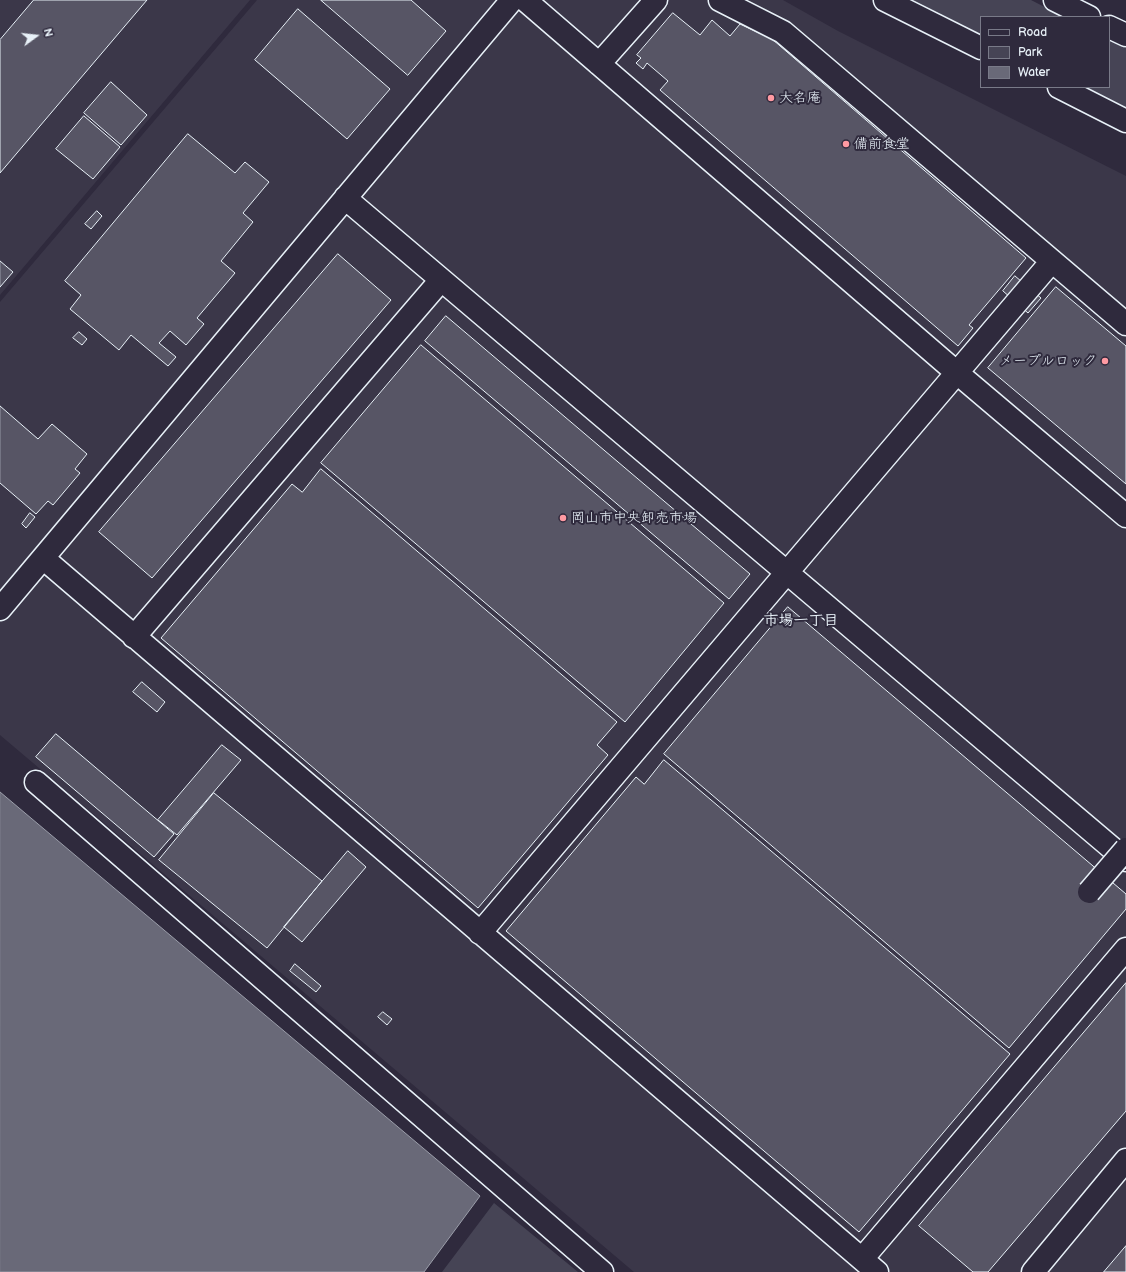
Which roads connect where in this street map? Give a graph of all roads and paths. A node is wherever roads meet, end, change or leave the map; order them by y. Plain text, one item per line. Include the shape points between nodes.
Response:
1 (512, 0) edge
2 (525, 0) edge
3 (656, 0) edge
4 (720, 0) edge
5 (884, 0) edge
6 (1055, 0) edge
7 (1087, 16) edge
8 (1110, 27) edge
9 (1126, 35) edge
10 (980, 48) edge
11 (600, 64) junction
12 (1061, 88) edge
13 (1126, 121) edge
14 (345, 198) junction
15 (1052, 261) junction
16 (441, 280) junction
17 (1126, 324) edge
18 (956, 372) junction
19 (1126, 516) edge
20 (43, 558) junction
21 (786, 572) junction
22 (0, 609) edge
23 (134, 636) junction
24 (36, 782) dead end
25 (1126, 849) edge
26 (1126, 860) edge
27 (1089, 892) dead end
28 (480, 933) junction
29 (1126, 949) edge
30 (1126, 1160) edge
31 (869, 1266) edge
32 (602, 1272) edge
33 (1033, 1272) edge

1 - 14 street
2 - 11 street
3 - 11 street
4 - 15 street via 783,32
5 - 10 street
6 - 7 street
8 - 9 street
11 - 18 street
12 - 13 street
14 - 16 street
14 - 20 street
15 - 17 street
15 - 18 street
16 - 21 street
16 - 23 street
18 - 19 street
18 - 21 street
20 - 22 street
20 - 23 street
21 - 26 street
21 - 28 street
23 - 28 street
24 - 32 street
25 - 27 street, bridge
28 - 31 street
29 - 31 street
30 - 33 street

